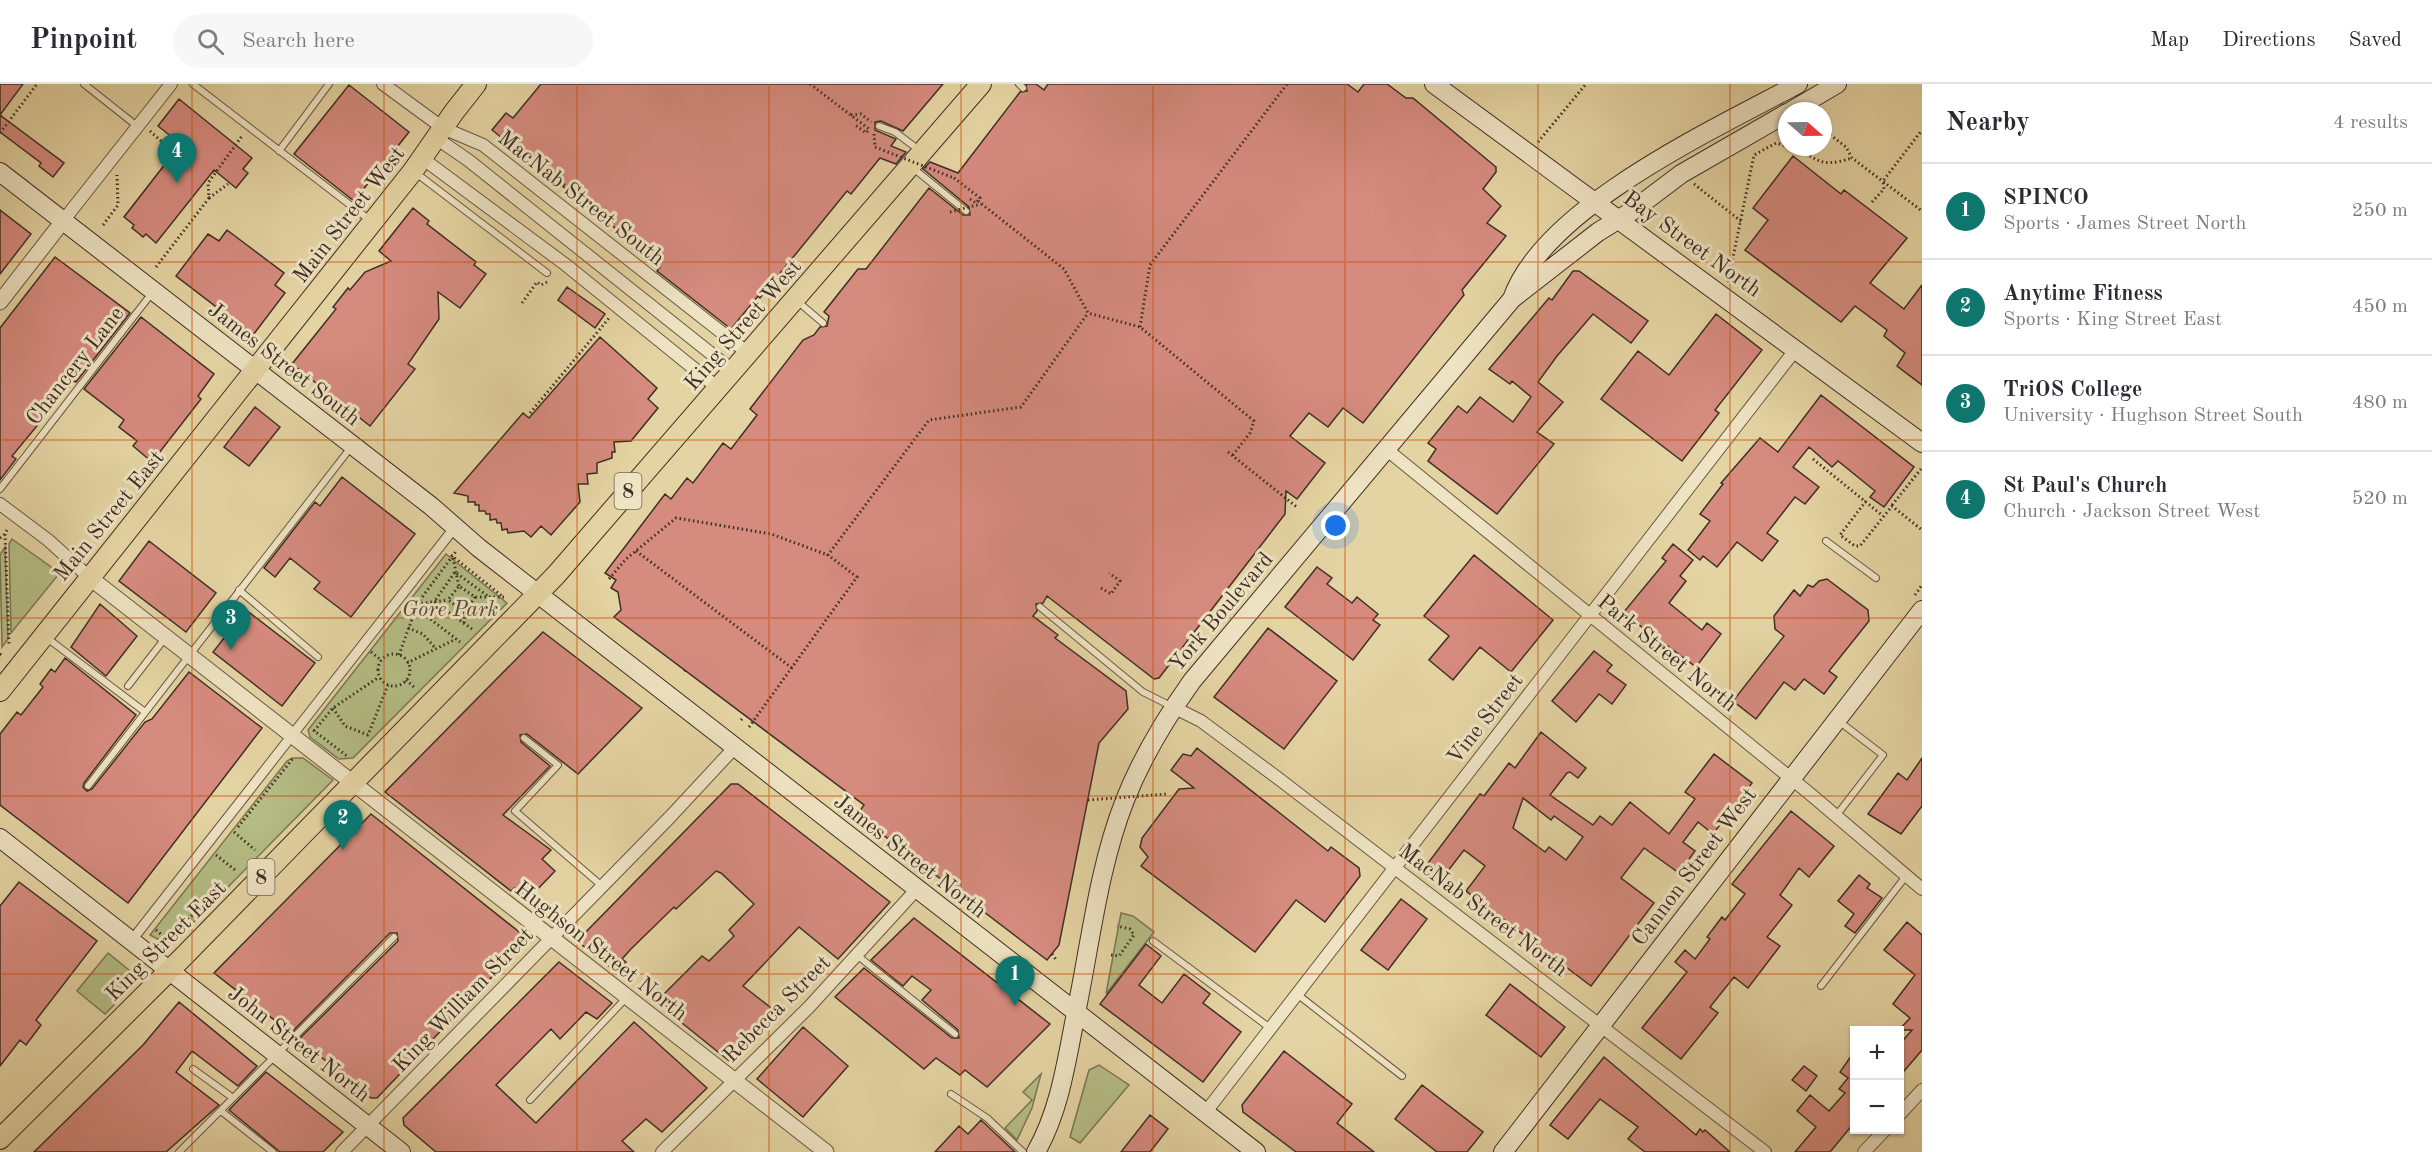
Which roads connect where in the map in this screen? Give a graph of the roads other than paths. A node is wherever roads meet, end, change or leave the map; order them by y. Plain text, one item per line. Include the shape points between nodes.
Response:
1 (84, 84) edge
2 (171, 84) edge
3 (193, 84) edge
4 (329, 84) edge
5 (383, 84) edge
6 (476, 84) edge
7 (1434, 84) edge
8 (1798, 84) edge
9 (1837, 84) edge
10 (976, 86) edge
11 (1806, 102) edge
12 (1778, 118) edge
13 (879, 126) dead end
14 (138, 127) junction
15 (440, 133) junction
16 (279, 150) junction
17 (917, 160) junction
18 (418, 164) junction
19 (0, 172) edge
20 (1596, 203) junction
21 (966, 211) dead end
22 (1617, 218) junction
23 (63, 221) junction
24 (373, 222) junction
25 (549, 276) road end
26 (154, 291) junction
27 (796, 299) junction
28 (1512, 299) junction
29 (0, 302) edge
30 (824, 323) dead end
31 (1796, 349) junction
32 (748, 354) junction
33 (255, 371) junction
34 (734, 371) junction
35 (718, 388) junction
36 (1922, 443) edge
37 (352, 445) junction
38 (1386, 449) junction
39 (0, 489) edge
40 (0, 504) edge
41 (461, 532) junction
42 (1826, 541) dead end
43 (89, 578) junction
44 (1876, 578) dead end
45 (239, 590) junction
46 (538, 593) junction
47 (1040, 607) dead end
48 (1922, 610) edge
49 (1590, 615) junction
50 (44, 635) junction
51 (167, 636) junction
52 (190, 654) junction
53 (318, 657) dead end
54 (128, 686) dead end
55 (0, 691) edge
56 (1173, 707) junction
57 (145, 712) junction
58 (1837, 719) junction
59 (292, 735) junction
60 (524, 738) dead end
61 (736, 746) junction
62 (1790, 779) junction
63 (351, 784) junction
64 (88, 786) dead end
65 (1836, 816) junction
66 (0, 838) edge
67 (1395, 867) junction
68 (1906, 876) junction
69 (602, 886) junction
70 (1922, 889) edge
71 (916, 890) junction
72 (394, 937) dead end
73 (551, 938) junction
74 (132, 940) junction
75 (1153, 941) dead end
76 (858, 956) junction
77 (170, 971) junction
78 (1821, 986) dead end
79 (1297, 994) junction
80 (627, 997) junction
81 (1076, 1013) junction
82 (1601, 1025) junction
83 (1270, 1028) junction
84 (955, 1034) dead end
85 (277, 1055) junction
86 (193, 1069) dead end
87 (1402, 1076) dead end
88 (734, 1080) junction
89 (1922, 1090) edge
90 (951, 1094) dead end
91 (233, 1098) junction
92 (530, 1100) dead end
93 (1904, 1109) edge
94 (221, 1111) junction
95 (1205, 1113) junction
96 (367, 1125) junction
97 (1881, 1134) edge
98 (0, 1139) edge
99 (179, 1152) edge
100 (273, 1152) edge
101 (342, 1152) edge
102 (402, 1152) edge
103 (662, 1152) edge
104 (826, 1152) edge
105 (1023, 1152) edge
106 (1036, 1152) edge
107 (1256, 1152) edge
108 (1503, 1152) edge
109 (1765, 1152) edge
110 (1864, 1152) edge

1 - 14 lane
2 - 14 street
3 - 16 lane
4 - 16 lane
5 - 15 street, MacNab Street South
6 - 15 main road, Main Street West
7 - 20 main road, Bay Street North
8 - 20 main road, York Boulevard via 1626,179
9 - 11 main road, York Boulevard
10 - 17 main road, King Street West / 8
12 - 22 main road, York Boulevard via 1681,174
13 - 17 lane via 895,132
14 - 23 street
15 - 18 main road, Main Street West
15 - 32 street, MacNab Street South via 483,145
15 - 34 street, MacNab Street South via 468,160
16 - 24 lane
17 - 21 lane
17 - 27 main road, King Street West / 8
18 - 24 main road, Main Street West
18 - 25 lane
18 - 35 street via 566,265
19 - 23 main road, James Street South
20 - 22 main road, Bay Street North
20 - 28 main road, York Boulevard via 1562,230 1519,279
22 - 28 main road, York Boulevard
22 - 31 main road, Bay Street North
23 - 26 main road, James Street South
23 - 29 street
24 - 33 main road, Main Street West
26 - 33 main road, James Street South
26 - 39 lane, Chancery Lane
27 - 30 lane
27 - 32 main road, King Street West / 8
28 - 38 main road, York Boulevard
31 - 36 main road, Bay Street North
31 - 49 street, Vine Street
32 - 34 main road, King Street West / 8
33 - 37 main road, James Street South
33 - 43 main road, Main Street East
34 - 35 main road, King Street West / 8
35 - 46 main road, King Street West / 8
37 - 41 main road, James Street South
37 - 45 lane
38 - 49 street, Park Street North
38 - 56 main road, York Boulevard
40 - 43 street via 48,540
41 - 46 main road, James Street South
41 - 59 street, King Street East via 440,546
42 - 44 lane
43 - 50 main road, Main Street East
43 - 51 street, Hughson Street North
45 - 52 lane
45 - 53 lane
46 - 61 main road, James Street North
46 - 63 main road, King Street East / 8
47 - 56 lane via 1143,692
48 - 58 main road, Cannon Street West
49 - 62 street, Park Street North
49 - 67 street, Vine Street
50 - 55 main road, Main Street East
50 - 57 lane
51 - 52 street, Hughson Street North
51 - 54 lane
52 - 57 lane
52 - 59 street, Hughson Street North
56 - 67 street, MacNab Street North via 1202,722
56 - 81 main road, York Boulevard via 1159,727 1117,821
57 - 64 lane
58 - 62 main road, Cannon Street West
58 - 65 lane via 1883,755
59 - 63 street, Hughson Street North
59 - 74 street, King Street East
60 - 69 lane via 558,765 515,811
61 - 69 street, King William Street
61 - 71 main road, James Street North
62 - 65 street, Park Street North
62 - 82 main road, Cannon Street West
63 - 73 street, Hughson Street North
63 - 77 main road, King Street East / 8
65 - 68 street, Park Street North
66 - 74 main road, John Street North
67 - 79 street, Vine Street
67 - 82 street, MacNab Street North
68 - 70 street, Park Street North
68 - 78 lane
69 - 73 street, King William Street
71 - 76 street, Rebecca Street
71 - 81 main road, James Street North
72 - 85 lane
73 - 80 street, Hughson Street North
73 - 96 street, King William Street
74 - 77 main road, John Street North
75 - 83 lane
76 - 84 lane
76 - 88 street, Rebecca Street
77 - 85 main road, John Street North
77 - 98 main road, King Street East / 8
79 - 83 street, Vine Street
79 - 87 lane
80 - 88 street, Hughson Street North
80 - 92 lane
81 - 95 main road, James Street North
81 - 106 main road, York Boulevard via 1063,1082
82 - 108 main road, Cannon Street West
82 - 109 street, MacNab Street North
83 - 95 street, Vine Street
85 - 91 lane
85 - 96 main road, John Street North
86 - 91 lane
88 - 103 street, Rebecca Street
88 - 104 street, Hughson Street North
89 - 93 street
90 - 105 lane via 987,1118
91 - 94 lane
94 - 99 lane
94 - 100 lane
95 - 107 main road, James Street North
96 - 101 street, King William Street
96 - 102 main road, John Street North
97 - 110 street

